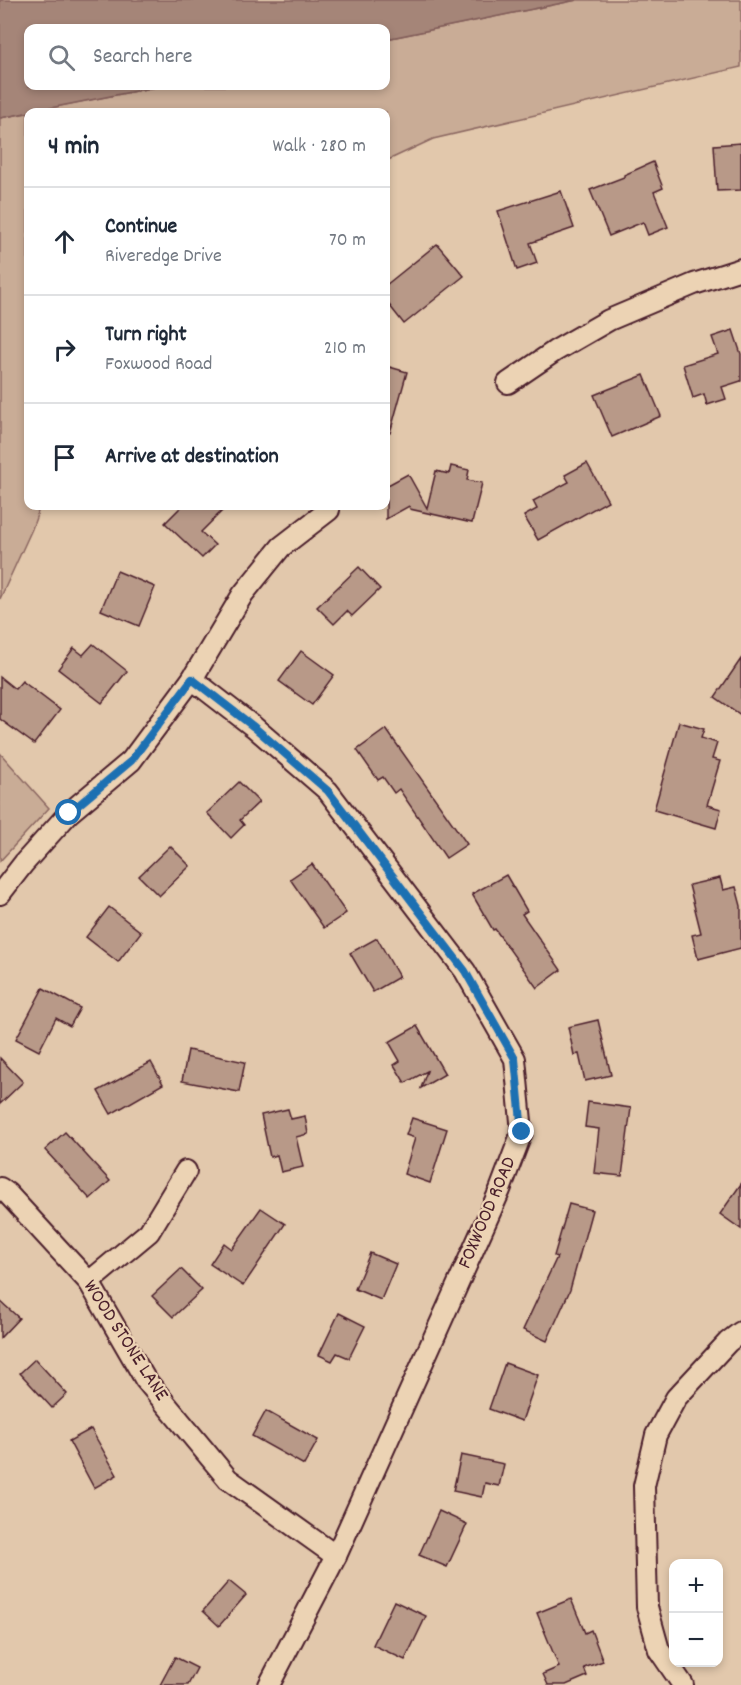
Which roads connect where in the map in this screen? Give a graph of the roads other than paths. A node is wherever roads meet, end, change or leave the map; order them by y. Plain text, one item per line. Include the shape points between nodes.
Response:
1 (741, 269) edge
2 (508, 383) dead end
3 (329, 510) dead end
4 (192, 679) junction
5 (0, 894) edge
6 (186, 1170) dead end
7 (0, 1188) edge
8 (89, 1282) junction
9 (741, 1332) edge
10 (336, 1556) junction
11 (269, 1685) edge
12 (683, 1685) edge

1 - 2 street via 609,320
3 - 4 street via 281,547 243,594
4 - 5 street via 131,761 69,813
4 - 10 street, FOXWOOD ROAD via 328,791 465,971 515,1059 522,1132 500,1190
6 - 8 street via 149,1232
7 - 8 street, WOOD STONE LANE
8 - 10 street, WOOD STONE LANE via 145,1379 228,1479
9 - 12 street via 676,1398 656,1435 644,1486 647,1607 659,1650
10 - 11 street, FOXWOOD ROAD

